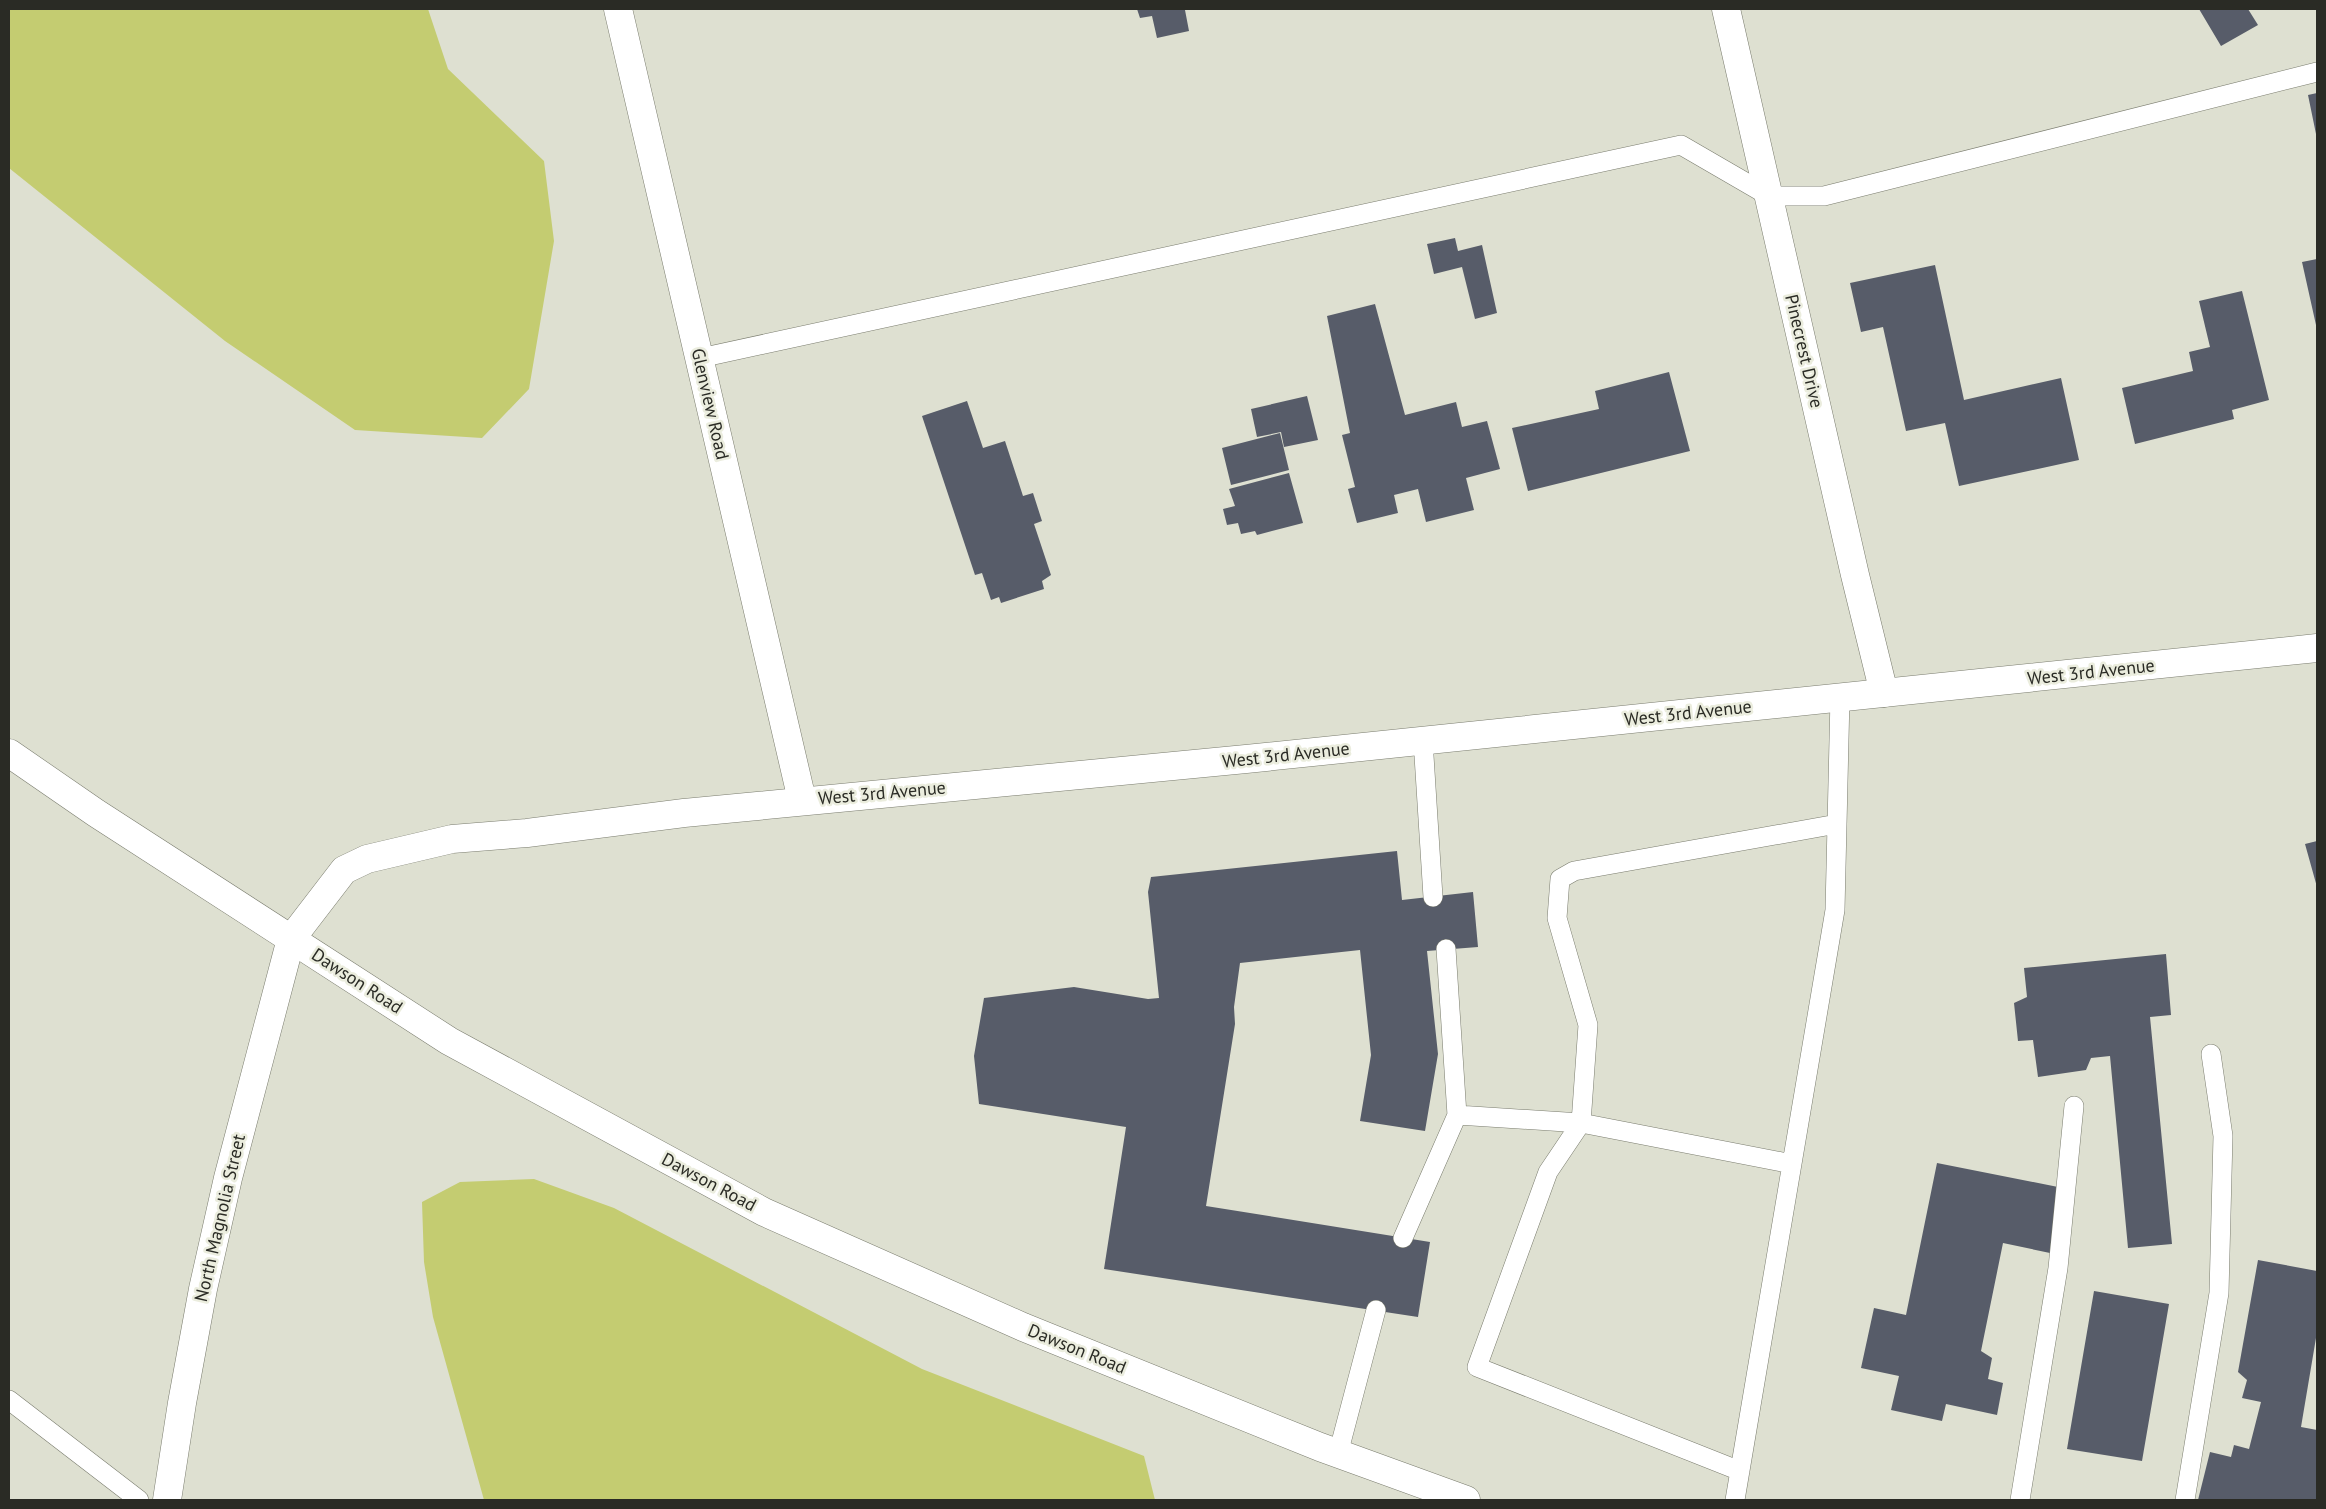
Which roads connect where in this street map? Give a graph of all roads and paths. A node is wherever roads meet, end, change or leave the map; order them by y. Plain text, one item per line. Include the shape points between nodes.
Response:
1 (618, 9) edge
2 (1726, 9) edge
3 (2317, 72) edge
4 (1769, 196) junction
5 (700, 358) junction
6 (2317, 648) edge
7 (1884, 692) junction
8 (1840, 697) junction
9 (1423, 740) junction
10 (9, 753) edge
11 (802, 800) junction
12 (1837, 824) junction
13 (1434, 897) dead end
14 (291, 939) junction
15 (1446, 950) dead end
16 (2211, 1054) dead end
17 (2074, 1106) dead end
18 (1458, 1114) junction
19 (1582, 1123) junction
20 (1792, 1164) junction
21 (1403, 1238) dead end
22 (1376, 1310) dead end
23 (9, 1400) edge
24 (1338, 1454) junction
25 (1740, 1471) junction
26 (139, 1500) edge
27 (167, 1500) edge
28 (1466, 1500) edge
29 (1735, 1500) edge
30 (2020, 1500) edge
31 (2185, 1500) edge

1 - 5 street, Glenview Road
2 - 4 street, Pinecrest Drive
3 - 4 lane via 1824,196
4 - 5 lane via 1680,145
4 - 7 street, Pinecrest Drive
5 - 11 street, Glenview Road
6 - 7 street, West 3rd Avenue via 1969,686
7 - 8 street, West 3rd Avenue
8 - 9 street, West 3rd Avenue
8 - 12 lane
9 - 11 street, West 3rd Avenue
9 - 13 lane
10 - 14 street, Dawson Road
11 - 14 street, West 3rd Avenue via 527,833 452,838 367,859 344,870
12 - 19 lane via 1574,870 1560,879 1557,918 1588,1025
12 - 20 lane via 1835,910
14 - 24 street, Dawson Road via 449,1042 764,1212 1023,1327
14 - 27 street, North Magnolia Street via 228,1178 203,1289
15 - 18 lane
16 - 31 lane via 2223,1136 2219,1293
17 - 30 lane via 2058,1268
18 - 19 lane
18 - 21 lane
19 - 20 lane
19 - 25 lane via 1548,1172 1477,1367
20 - 25 lane
22 - 24 lane
23 - 26 lane
24 - 28 street, Dawson Road
25 - 29 lane

